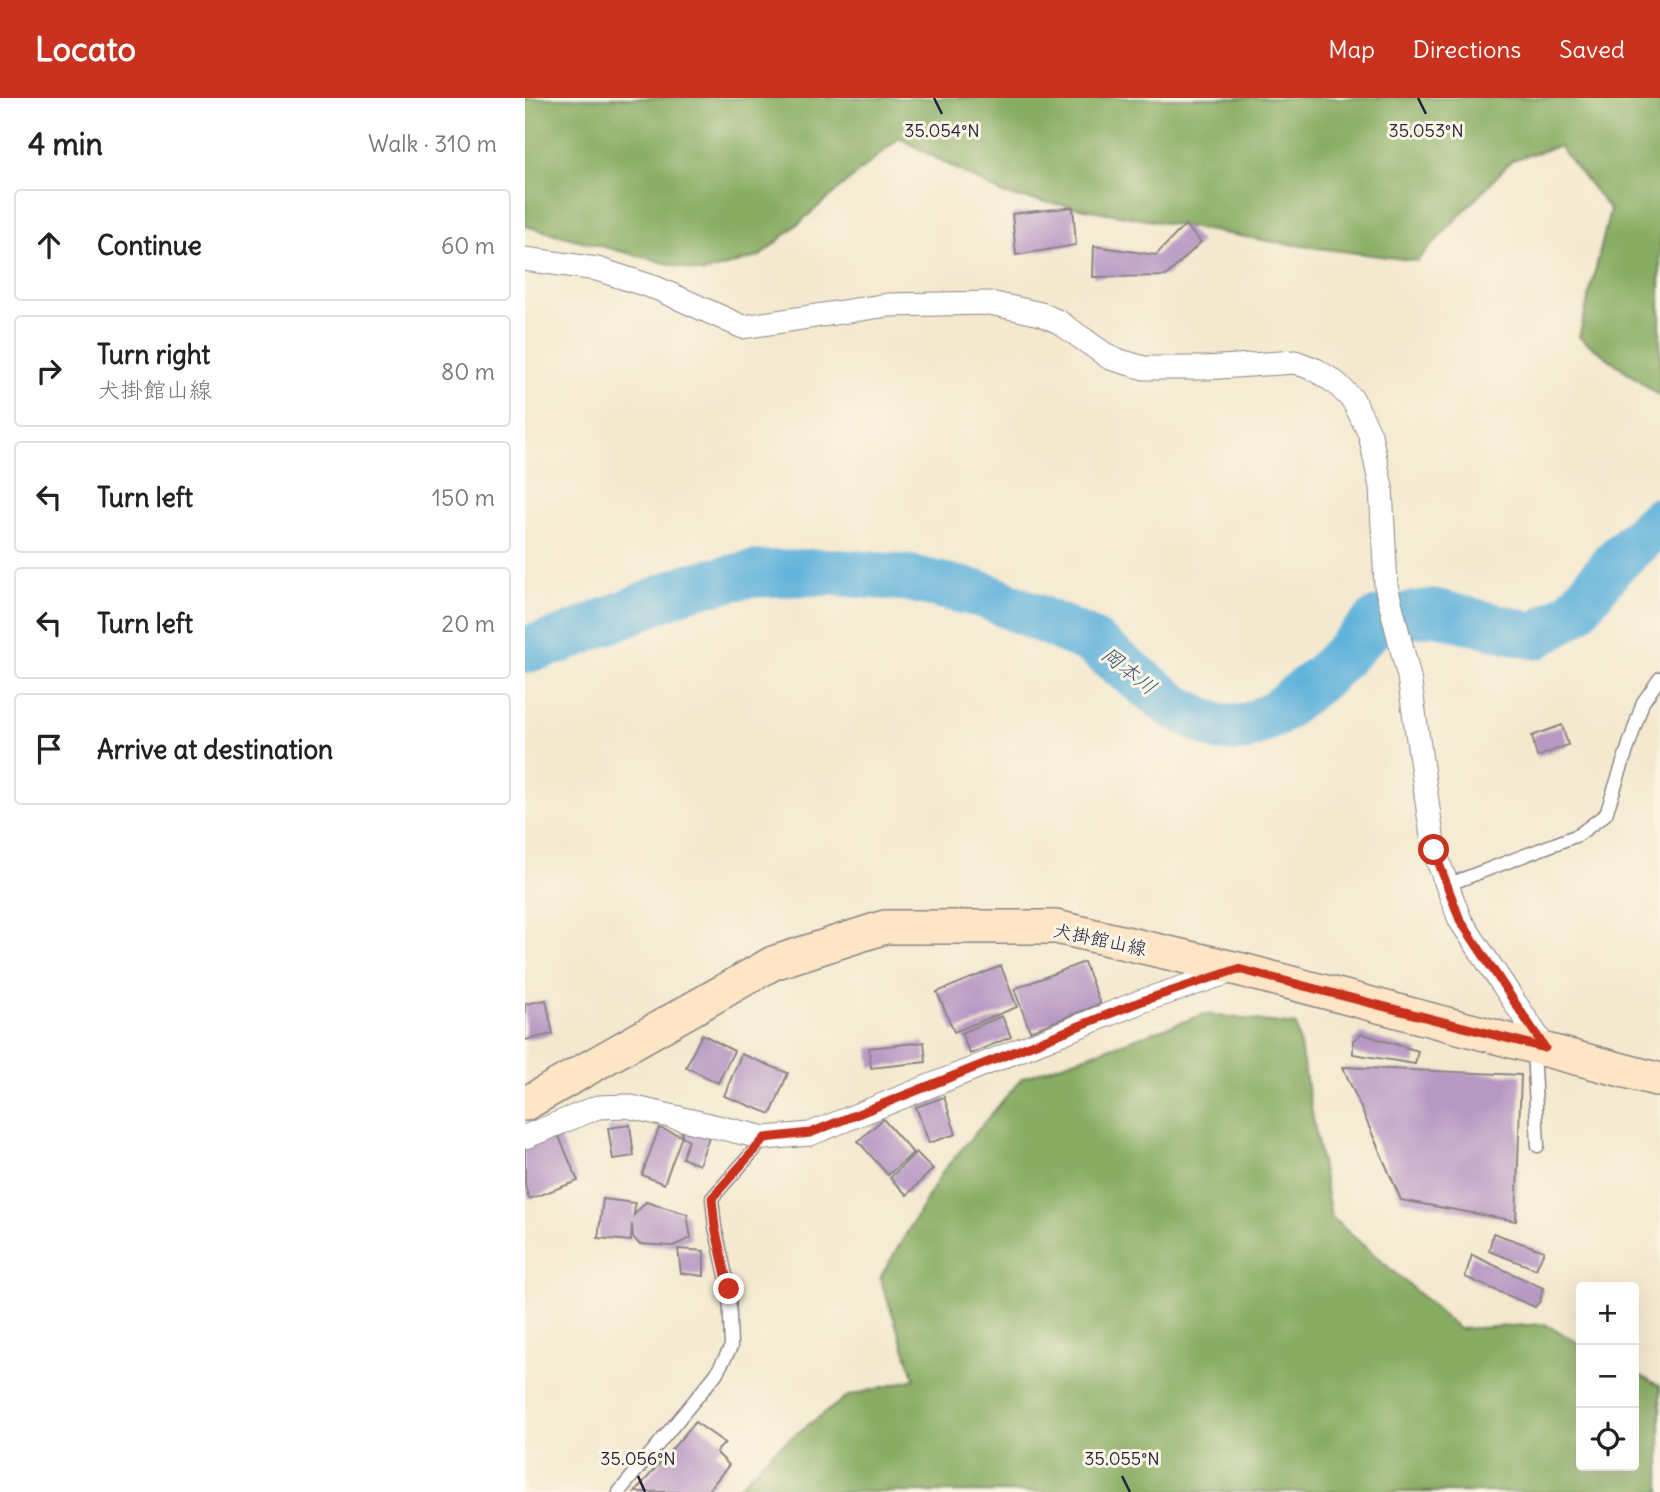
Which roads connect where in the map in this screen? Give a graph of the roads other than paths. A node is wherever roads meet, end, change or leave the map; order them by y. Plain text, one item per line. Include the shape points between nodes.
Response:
1 (525, 259) edge
2 (1660, 678) edge
3 (1447, 885) junction
4 (1238, 969) junction
5 (1539, 1047) junction
6 (1660, 1080) edge
7 (525, 1104) edge
8 (525, 1137) edge
9 (765, 1138) junction
10 (1538, 1146) dead end
11 (619, 1492) edge

1 - 3 street via 597,270 656,288 743,327 888,305 990,303 1041,314 1110,358 1144,368 1295,362 1317,370 1353,400 1370,434 1381,487 1387,586 1409,677 1434,850
2 - 3 lane via 1643,702 1606,814 1578,835
3 - 5 street via 1460,920
4 - 5 main road, 犬掛館山線
4 - 7 main road, 犬掛館山線 via 1056,927 884,927 773,963
4 - 9 street via 1142,1001 810,1133
5 - 6 main road, 犬掛館山線
5 - 10 lane
8 - 9 street via 598,1107 627,1106
9 - 11 lane via 712,1198 729,1289 731,1347 716,1374

